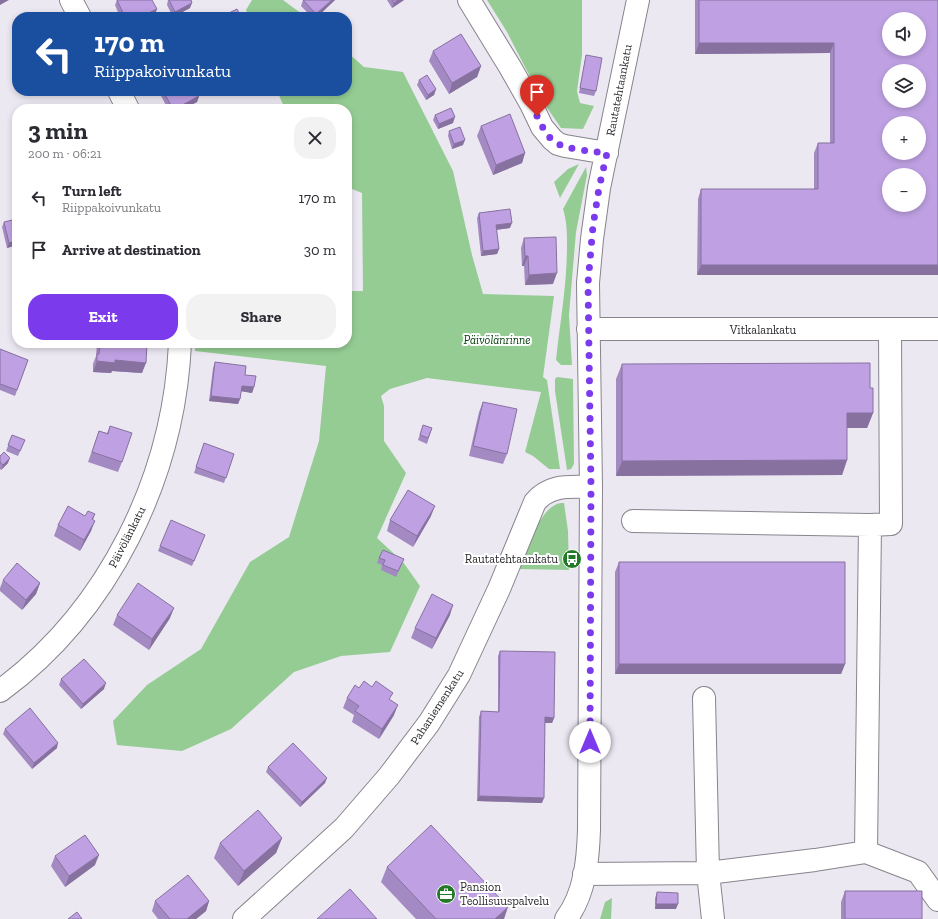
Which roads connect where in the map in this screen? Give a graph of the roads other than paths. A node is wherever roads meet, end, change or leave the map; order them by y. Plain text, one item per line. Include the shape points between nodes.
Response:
1 (71, 0) edge
2 (469, 0) edge
3 (638, 0) edge
4 (77, 12) edge
5 (607, 153) junction
6 (588, 329) junction
7 (938, 329) edge
8 (890, 330) junction
9 (180, 348) edge
10 (591, 487) junction
11 (633, 521) dead end
12 (870, 525) junction
13 (0, 691) edge
14 (704, 698) dead end
15 (866, 852) junction
16 (708, 873) junction
17 (584, 874) junction
18 (938, 900) edge
19 (244, 919) edge
20 (566, 919) edge
21 (713, 919) edge

1 - 4 street
2 - 5 street via 510,67 542,127 552,139 565,146
3 - 5 street, Rautatehtaankatu
5 - 6 street, Rautatehtaankatu via 592,239 588,283
6 - 8 street, Vitkalankatu
6 - 10 street, Rautatehtaankatu
7 - 8 street, Vitkalankatu
8 - 12 street via 891,524
9 - 13 street, Päivölänkatu via 178,380 163,448 147,497 123,550 104,581 70,625 39,658
10 - 17 street, Rautatehtaankatu via 590,802 588,859
10 - 19 street, Pahaniemenkatu via 556,488 546,492 535,502 499,589 459,675 429,723 389,776 344,828
11 - 12 street
12 - 15 street
14 - 16 street
15 - 16 street
15 - 18 street via 918,872
16 - 17 street
16 - 21 street
17 - 20 street, Rautatehtaankatu via 576,903

